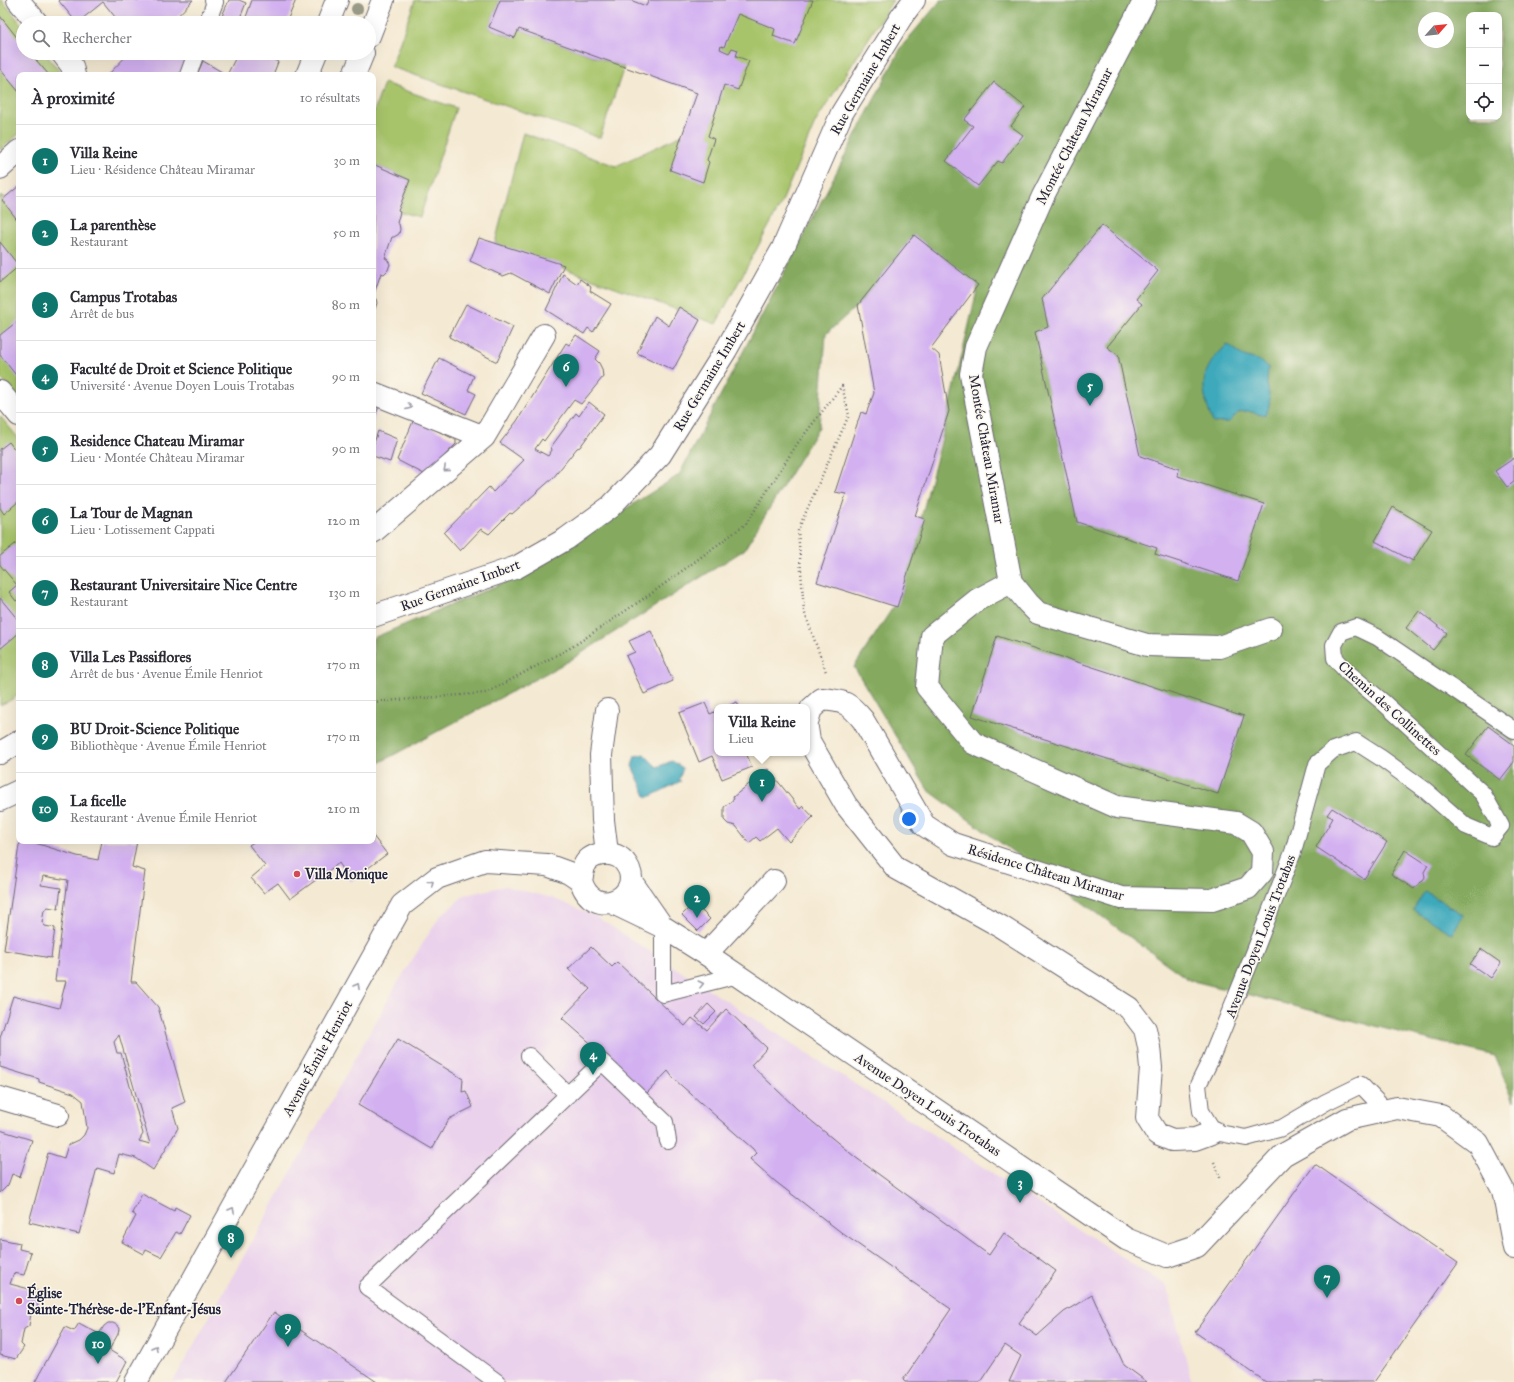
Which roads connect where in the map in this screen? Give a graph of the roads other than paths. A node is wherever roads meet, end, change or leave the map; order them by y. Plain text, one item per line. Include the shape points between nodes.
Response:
1 (18, 0) edge
2 (337, 0) edge
3 (383, 0) edge
4 (914, 0) edge
5 (1146, 0) edge
6 (215, 1) edge
7 (31, 16) edge
8 (210, 16) edge
9 (331, 16) edge
10 (376, 18) edge
11 (67, 60) edge
12 (193, 60) edge
13 (313, 60) edge
14 (360, 60) edge
15 (73, 72) edge
16 (189, 72) edge
17 (308, 72) edge
18 (355, 72) edge
19 (16, 154) edge
20 (0, 168) edge
21 (544, 335) dead end
22 (0, 392) edge
23 (376, 394) edge
24 (16, 411) edge
25 (484, 437) junction
26 (376, 529) edge
27 (1011, 582) junction
28 (376, 615) edge
29 (1271, 629) dead end
30 (607, 710) dead end
31 (810, 712) edge
32 (1514, 730) edge
33 (810, 742) edge
34 (16, 744) edge
35 (0, 753) edge
36 (16, 792) edge
37 (0, 800) edge
38 (1501, 826) joint
39 (606, 853) junction
40 (581, 881) junction
41 (631, 881) junction
42 (774, 881) dead end
43 (611, 902) junction
44 (663, 928) junction
45 (706, 954) junction
46 (738, 975) junction
47 (529, 1056) dead end
48 (568, 1095) junction
49 (0, 1098) edge
50 (1385, 1110) junction
51 (58, 1115) dead end
52 (1208, 1134) junction
53 (668, 1141) dead end
54 (1514, 1248) edge
55 (136, 1382) edge
56 (497, 1382) edge

1 - 7 street
2 - 9 street
3 - 10 street
4 - 28 street, Rue Germaine Imbert via 842,113 783,248 726,350 660,456 610,507 566,539 517,567
5 - 27 street, Montée Château Miramar via 1043,196 976,347 971,374
6 - 8 lane
11 - 15 street
12 - 16 lane
13 - 17 street
14 - 18 street
19 - 20 street
21 - 25 street
22 - 24 street
23 -> 25 street
25 -> 26 street
27 - 29 street, Montée Château Miramar via 1038,613 1147,645 1219,647
27 - 31 street, Résidence Château Miramar via 977,600 932,636 927,687 973,743 1117,807 1236,823 1251,832 1263,852 1263,858 1262,872 1248,888 1212,900 1121,898 953,844 924,825 863,720 852,706 837,700 822,699
30 - 39 street via 601,755
32 - 38 lane, Chemin des Collinettes via 1377,637 1356,627 1341,632 1334,645 1335,658 1348,672 1483,794
33 - 52 street via 846,805 896,868 1000,926 1129,1008 1145,1029 1151,1068 1147,1118 1157,1134 1172,1140
34 - 35 street
36 - 37 street
38 - 52 lane, Avenue Doyen Louis Trotabas via 1492,837 1466,826 1425,790 1356,742 1333,750 1317,764 1293,852 1198,1085 1200,1111
39 - 40 street via 598,854 585,865
39 - 41 street via 622,859 630,873
40 - 43 street via 590,897 598,901
55 -> 40 street, Avenue Émile Henriot via 402,905 437,878 485,860 547,865
41 - 43 street via 625,893
41 - 44 street, Avenue Doyen Louis Trotabas
42 - 45 street
43 - 44 street, Avenue Doyen Louis Trotabas
44 - 45 street, Avenue Doyen Louis Trotabas
44 -> 46 lane via 663,994
45 - 46 street, Avenue Doyen Louis Trotabas
46 - 50 street, Avenue Doyen Louis Trotabas via 1126,1238 1167,1256 1197,1246 1283,1155 1347,1119
47 - 48 lane
48 - 53 lane via 602,1062 665,1122
48 - 56 lane via 367,1287
49 - 51 street
50 - 52 lane via 1361,1085 1282,1128 1246,1138
50 - 54 street, Avenue Doyen Louis Trotabas via 1397,1108 1441,1116 1478,1143 1503,1190

